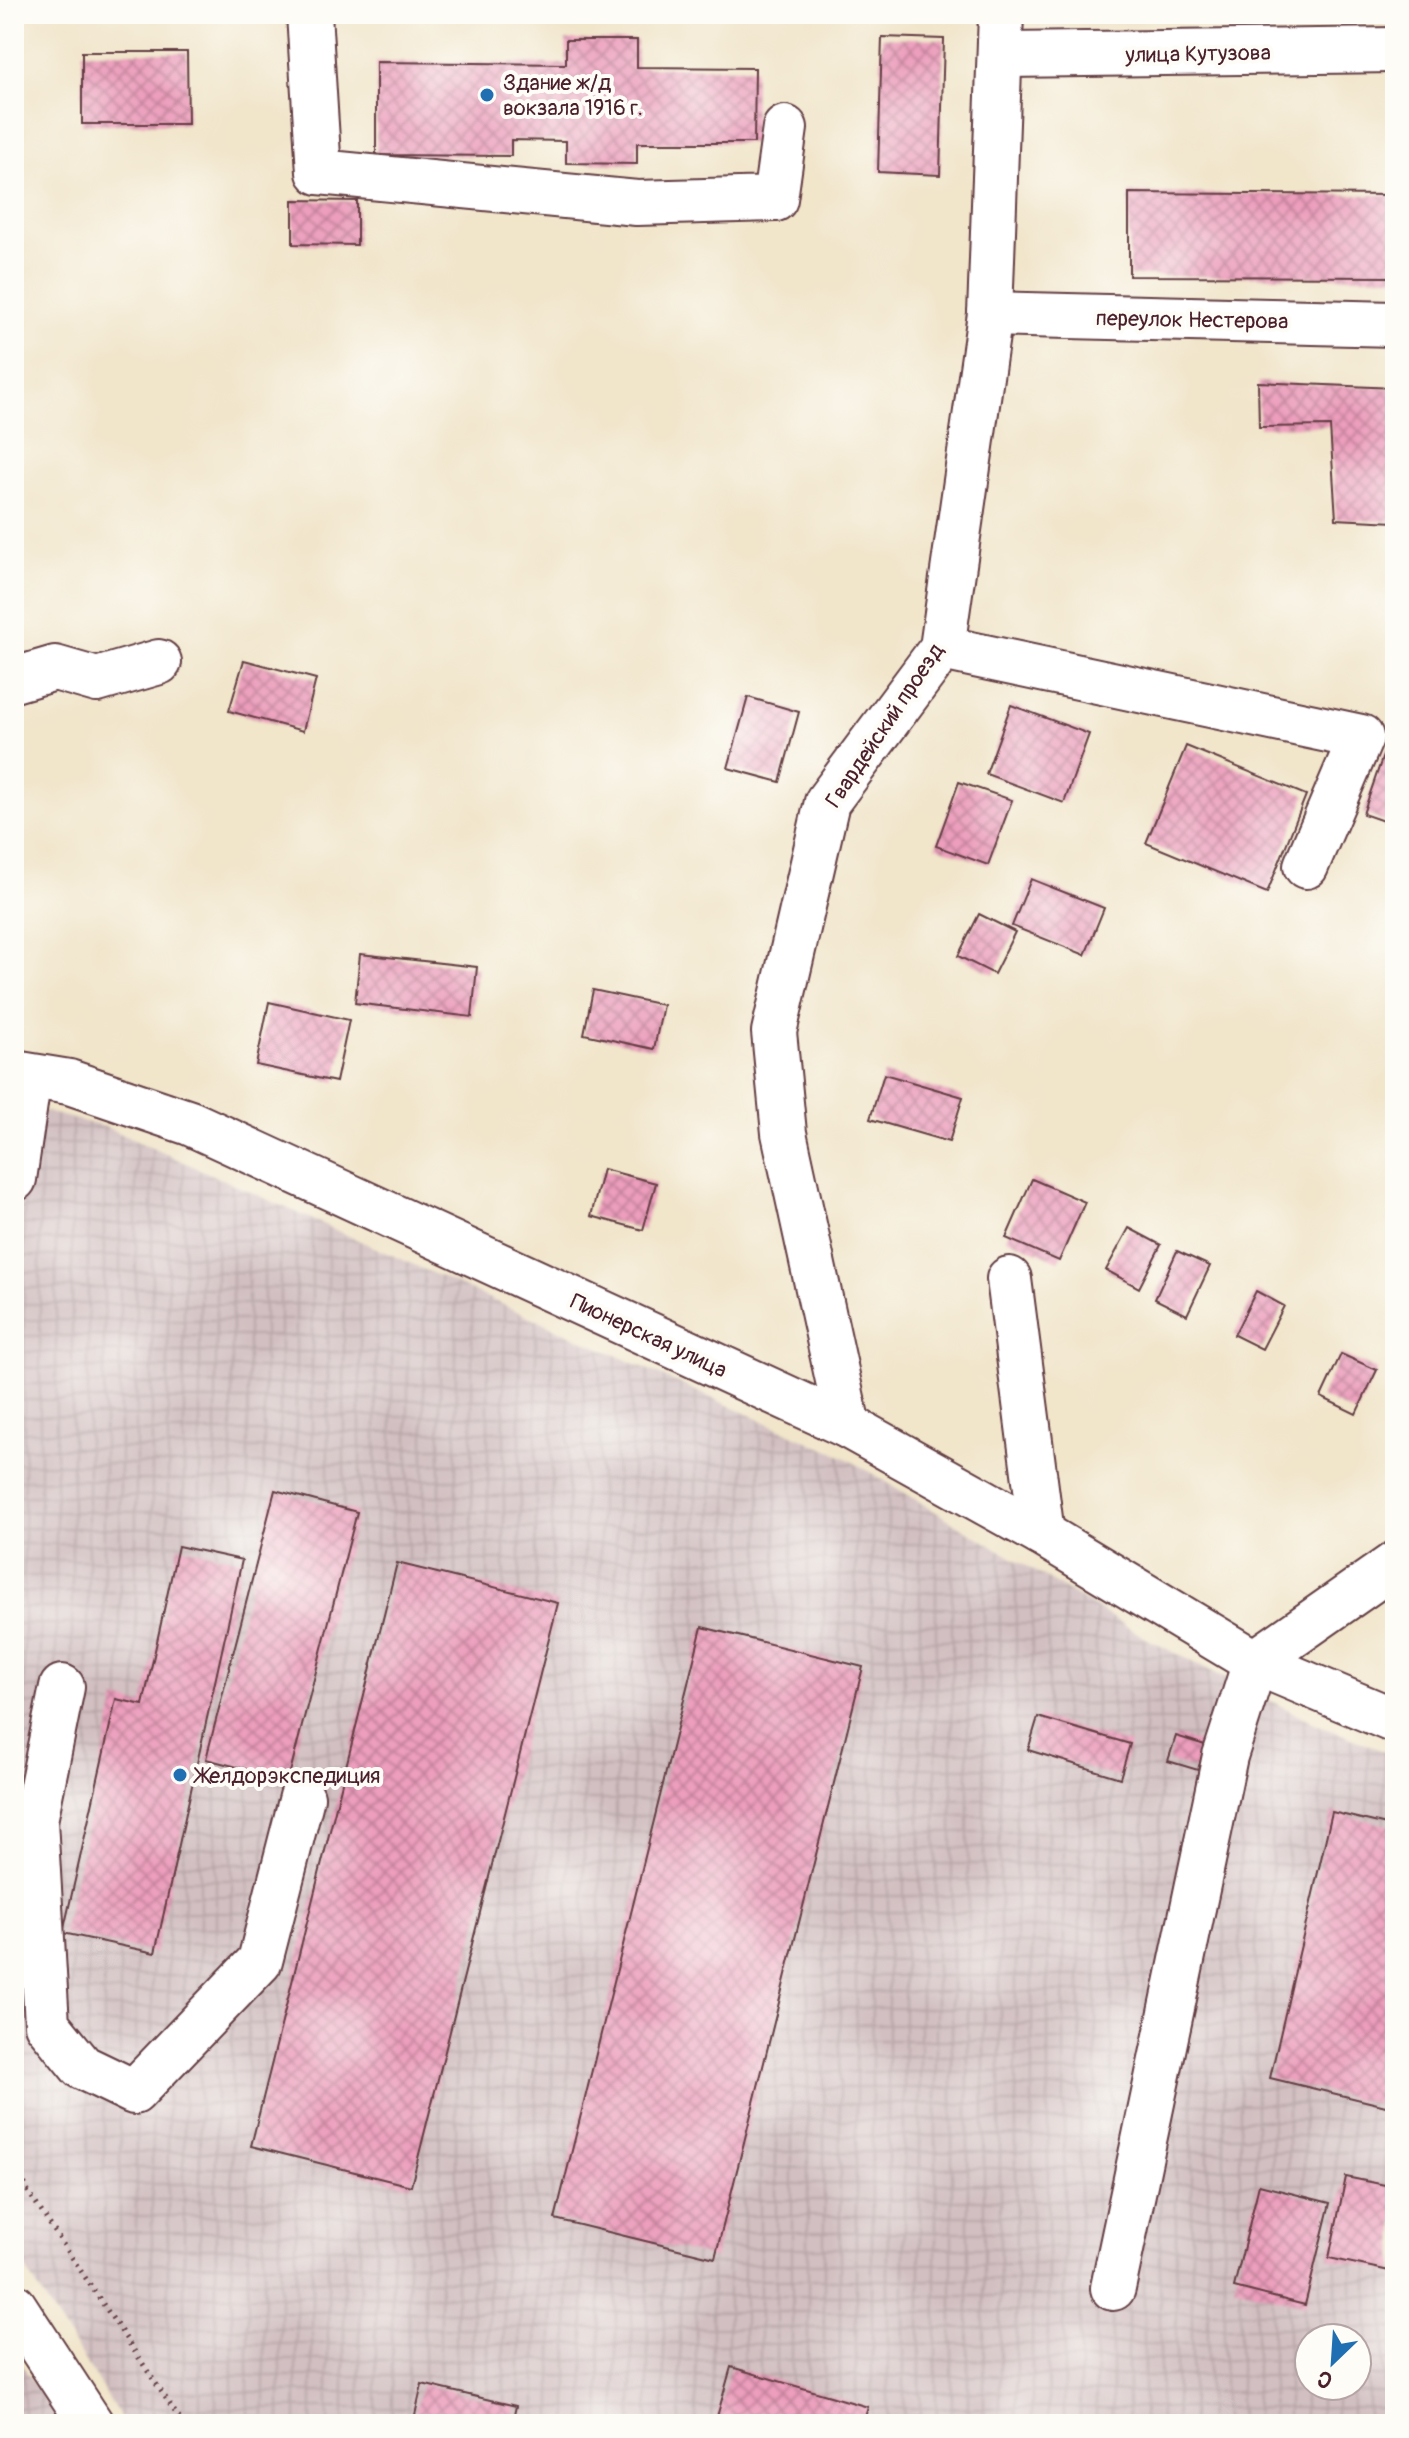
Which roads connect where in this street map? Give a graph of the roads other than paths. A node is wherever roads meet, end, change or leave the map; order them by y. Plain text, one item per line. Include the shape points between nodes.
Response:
1 (309, 14) edge
2 (1001, 35) edge
3 (1395, 50) edge
4 (785, 128) dead end
5 (990, 314) junction
6 (1395, 324) edge
7 (942, 648) junction
8 (159, 662) dead end
9 (14, 680) edge
10 (1306, 866) dead end
11 (22, 1074) edge
12 (14, 1179) edge
13 (1009, 1279) dead end
14 (848, 1426) junction
15 (1042, 1534) junction
16 (1395, 1564) edge
17 (1255, 1662) junction
18 (62, 1687) dead end
19 (1395, 1721) edge
20 (302, 1797) dead end
21 (25, 1826) edge
22 (1113, 2288) dead end
23 (14, 2306) edge
24 (91, 2424) edge

1 - 4 street via 319,172 637,203 775,199
2 - 3 street, улица Кутузова
2 - 5 street, Гвардейский проезд
5 - 6 street, переулок Нестерова
5 - 7 street, Гвардейский проезд
7 - 10 street via 1361,737
7 - 14 street, Гвардейский проезд via 827,802 774,1032 784,1133
8 - 9 street via 97,680 55,668
11 - 12 street
11 - 14 street, Пионерская улица via 69,1082 190,1123
13 - 15 street
14 - 15 street, Пионерская улица
15 - 17 street, Пионерская улица
16 - 17 street
17 - 19 street, Пионерская улица
17 - 22 street via 1225,1756
18 - 21 street
20 - 21 street via 260,1961 134,2092 82,2067 47,2024
23 - 24 street

